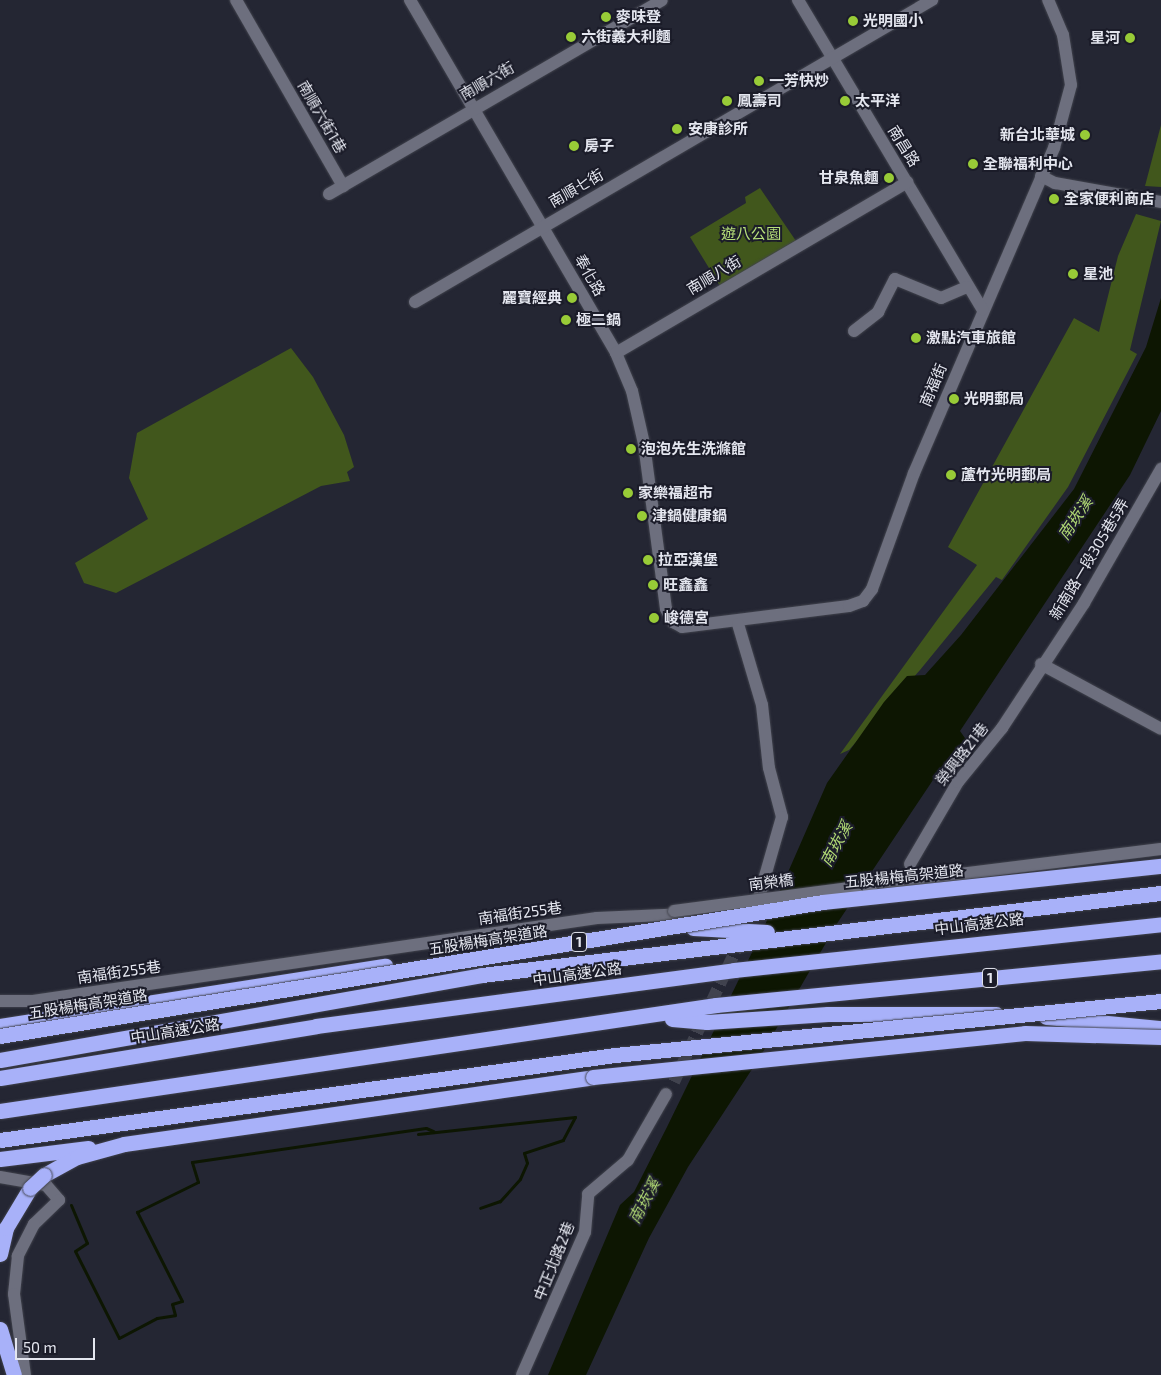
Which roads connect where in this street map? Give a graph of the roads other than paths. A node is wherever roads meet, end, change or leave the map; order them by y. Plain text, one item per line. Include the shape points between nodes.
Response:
1 (236, 0) edge
2 (410, 0) edge
3 (661, 0) edge
4 (798, 0) edge
5 (932, 0) edge
6 (1048, 0) edge
7 (832, 61) junction
8 (474, 108) junction
9 (1041, 176) junction
10 (907, 182) junction
11 (343, 186) junction
12 (329, 194) dead end
13 (1161, 202) edge
14 (544, 226) junction
15 (966, 287) junction
16 (415, 302) dead end
17 (982, 309) junction
18 (854, 331) dead end
19 (616, 353) junction
20 (1161, 469) edge
21 (673, 622) joint
22 (738, 624) junction
23 (1041, 664) junction
24 (1161, 729) edge
25 (1161, 849) edge
26 (910, 864) dead end
27 (1161, 866) edge
28 (1161, 893) edge
29 (598, 918) junction
30 (1161, 924) edge
31 (747, 936) junction
32 (1161, 961) edge
33 (0, 1001) edge
34 (1161, 1001) edge
35 (0, 1016) edge
36 (653, 1017) junction
37 (1060, 1018) junction
38 (33, 1019) junction
39 (0, 1026) edge
40 (1161, 1028) edge
41 (0, 1036) edge
42 (1161, 1037) edge
43 (1161, 1043) edge
44 (0, 1060) edge
45 (0, 1078) edge
46 (666, 1094) tunnel mouth
47 (0, 1110) edge
48 (0, 1140) edge
49 (124, 1144) junction
50 (0, 1159) edge
51 (0, 1177) edge
52 (0, 1254) edge
53 (0, 1330) edge
54 (14, 1375) edge
55 (25, 1375) edge
56 (522, 1375) edge

1 - 11 street, 南順六街1巷
2 - 8 street, 奉化路
3 - 8 street, 南順六街
4 - 7 street, 南昌路
5 - 7 street, 南順七街
6 - 9 street, 南福街 via 1063,35 1071,85 1054,148
7 - 10 street, 南昌路
7 - 14 street, 南順七街
8 - 11 street, 南順六街
8 - 14 street, 奉化路
9 - 13 street via 1055,183
9 - 17 street, 南福街
10 - 15 street, 南昌路
10 - 19 street, 南順八街
11 - 12 street, 南順六街
14 - 16 street, 南順七街
14 - 19 street, 奉化路
15 - 17 street, 南昌路
15 - 18 street via 942,298 895,280 878,312
17 - 22 street, 南福街 via 914,473 872,589 862,601
19 - 21 street, 奉化路 via 632,391 644,444 666,609
20 - 23 street, 新南路一段305巷5弄 via 1084,603
21 - 22 street, 南福街 via 682,627
22 - 29 street, 南福街255巷 via 762,704 769,768 782,817 757,904 683,915
23 - 24 street
23 - 26 street, 榮興路21巷 via 1002,728 958,782
25 - 29 street, 南榮橋, bridge
27 - 41 highway, 五股楊梅高架道路 / 1, bridge via 824,902
28 - 31 highway via 793,934
29 - 33 street, 南福街255巷 via 33,1001
30 - 45 highway, 中山高速公路 via 734,970 316,1026
31 - 38 highway via 704,927 502,948
31 - 44 highway via 473,976
32 - 36 highway, 1 via 716,1005
34 - 48 highway, bridge via 615,1055
35 - 38 highway
36 - 37 highway via 707,1022 798,1016 975,1012
36 - 47 highway, 1
37 - 40 highway
37 - 43 highway
38 - 39 highway
42 - 49 highway, bridge via 1025,1033 593,1077
46 - 56 street, 中正北路2巷 via 628,1160 588,1194 585,1232
49 - 50 highway
49 - 52 highway, bridge via 77,1157 44,1174 30,1188 6,1228
51 - 55 street via 46,1185 59,1200 34,1224 18,1256 14,1294
53 - 54 highway

